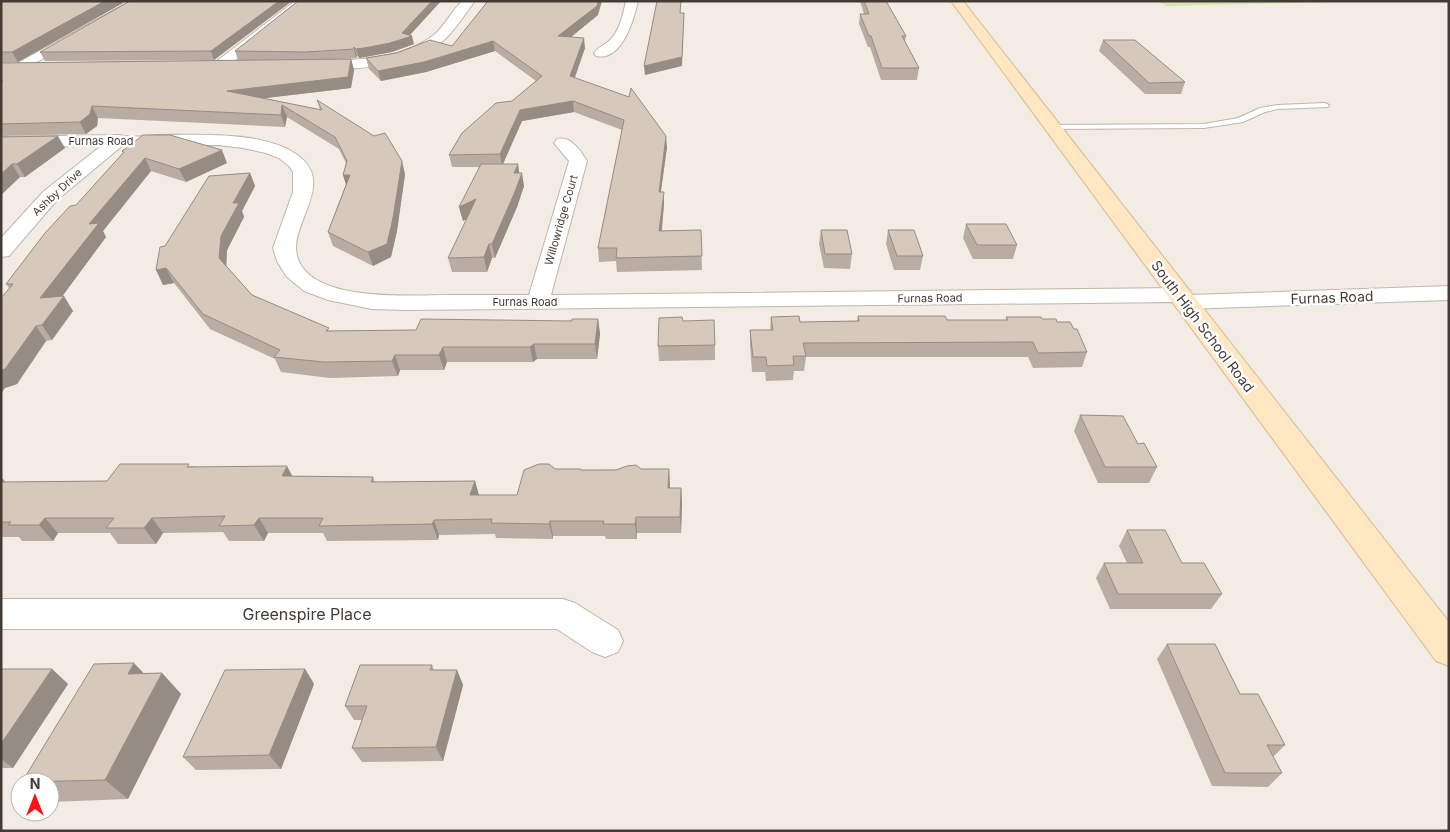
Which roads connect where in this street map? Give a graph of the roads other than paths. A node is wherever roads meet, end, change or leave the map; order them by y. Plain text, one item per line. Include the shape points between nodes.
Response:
1 (140, 1) edge
2 (303, 1) edge
3 (469, 1) edge
4 (632, 1) edge
5 (957, 1) edge
6 (602, 53) dead end
7 (218, 66) junction
8 (238, 66) edge
9 (305, 66) edge
10 (49, 67) edge
11 (200, 67) edge
12 (1, 68) edge
13 (20, 68) junction
14 (1, 78) edge
15 (1325, 105) dead end
16 (1052, 128) junction
17 (119, 140) junction
18 (1, 142) edge
19 (563, 143) dead end
20 (1, 251) edge
21 (1449, 293) edge
22 (1182, 299) junction
23 (538, 302) junction
24 (1, 614) edge
25 (605, 641) dead end
26 (1449, 650) edge

1 - 13 street
2 - 7 street
3 - 9 street via 438,38 414,50 354,64
4 - 6 street via 623,34
5 - 16 main road, South High School Road
7 - 8 street
7 - 11 street
10 - 13 street
12 - 13 street
13 - 14 street
15 - 16 lane via 1278,106 1240,120 1204,126
16 - 22 main road, South High School Road
17 - 18 street, Furnas Road
17 - 20 street, Ashby Drive via 50,196
17 - 23 street, Furnas Road via 244,142 276,150 293,160 302,172 304,183 285,243 285,257 296,275 321,290 365,301
19 - 23 street, Willowridge Court via 578,160
21 - 22 street, Furnas Road
22 - 23 street, Furnas Road
22 - 26 main road, South High School Road
24 - 25 street, Greenspire Place via 563,614

